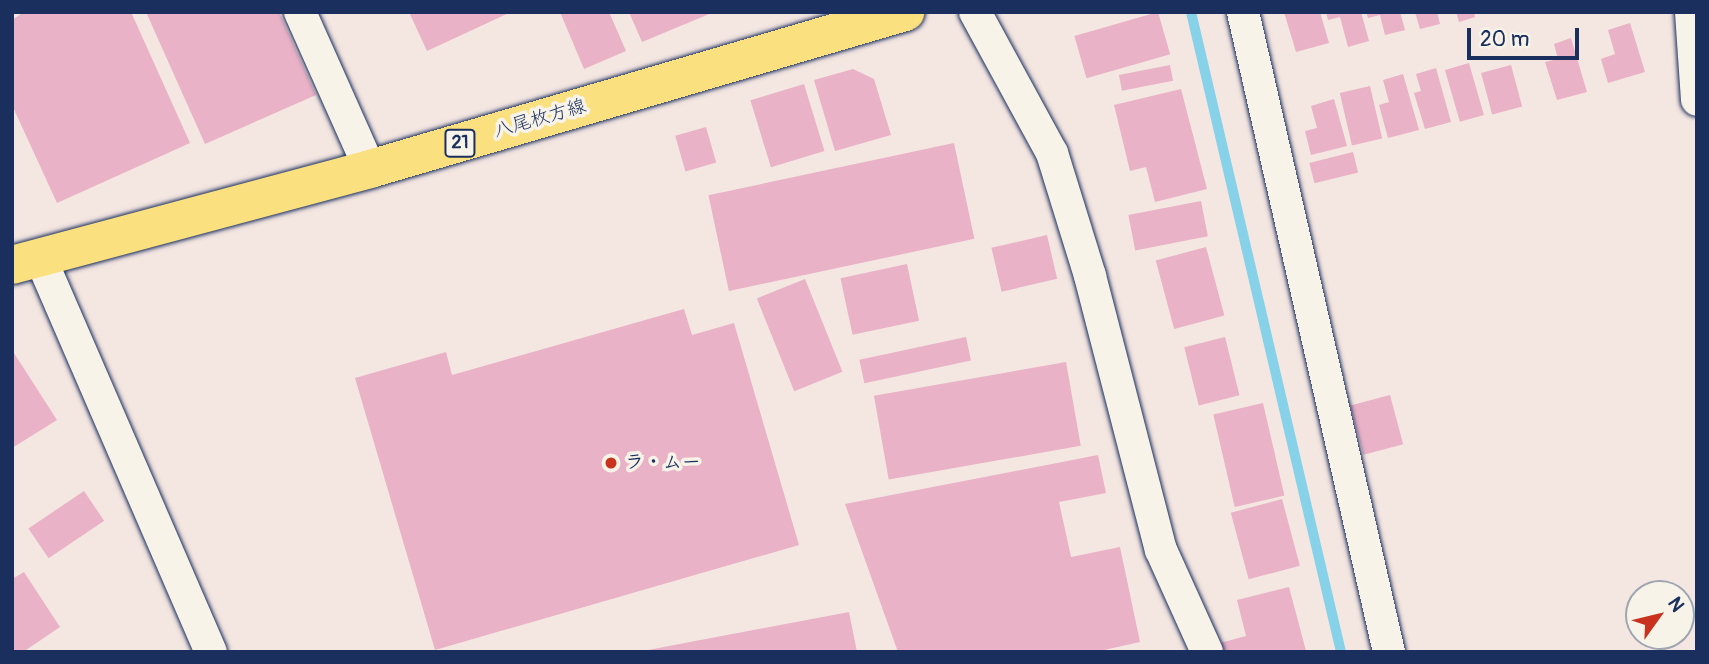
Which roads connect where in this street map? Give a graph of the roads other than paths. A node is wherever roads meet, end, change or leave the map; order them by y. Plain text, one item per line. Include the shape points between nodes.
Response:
1 (300, 12) edge
2 (905, 12) edge
3 (975, 12) edge
4 (1243, 12) edge
5 (1691, 12) edge
6 (1697, 100) edge
7 (370, 169) junction
8 (26, 261) edge
9 (211, 652) edge
10 (1208, 652) edge
11 (1390, 652) edge

1 - 7 street
2 - 7 main road, 八尾枚方線 / 21
3 - 10 street via 1052,153 1090,276 1161,550
4 - 11 street
5 - 6 street
7 - 8 main road, 八尾枚方線 / 21
8 - 9 street

